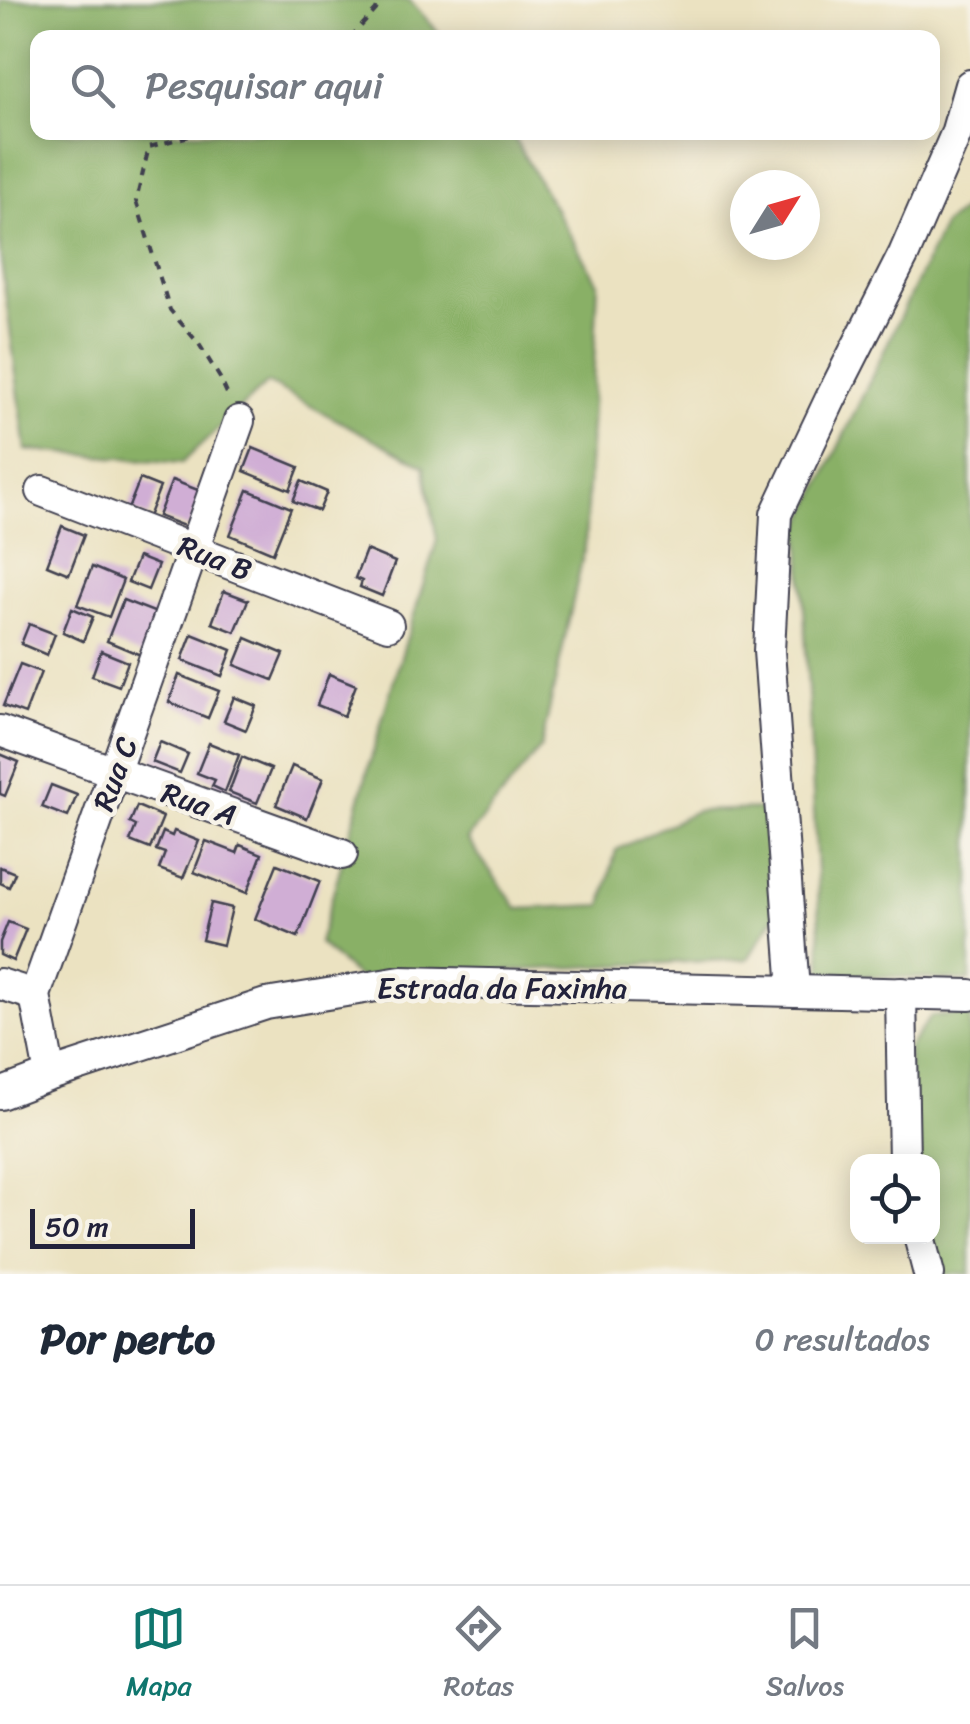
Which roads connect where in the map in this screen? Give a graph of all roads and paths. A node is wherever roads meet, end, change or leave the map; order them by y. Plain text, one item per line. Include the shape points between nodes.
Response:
1 (380, 0) edge
2 (357, 30) edge
3 (970, 85) edge
4 (175, 140) edge
5 (239, 421) joint
6 (42, 491) dead end
7 (193, 550) junction
8 (388, 624) dead end
9 (0, 731) edge
10 (115, 774) junction
11 (342, 854) dead end
12 (0, 984) edge
13 (794, 990) junction
14 (901, 993) junction
15 (35, 995) junction
16 (970, 995) edge
17 (50, 1075) junction
18 (0, 1094) edge
19 (904, 1154) edge
20 (921, 1244) edge
21 (928, 1274) edge

1 - 2 path
3 - 13 street via 904,254 776,514 770,650
4 - 5 path via 149,147 136,201 170,310 199,344
5 - 7 street, Rua C
6 - 7 street, Rua B
7 - 8 street, Rua B
7 - 10 street, Rua C
9 - 10 street, Rua A
10 - 11 street, Rua A
10 - 15 street, Rua C
12 - 15 street
13 - 14 street, Estrada da Faxinha
13 - 17 street, Estrada da Faxinha via 400,982 266,1004
14 - 16 street, Estrada da Faxinha
14 - 19 street
15 - 17 street
17 - 18 street, Estrada da Faxinha
20 - 21 street

